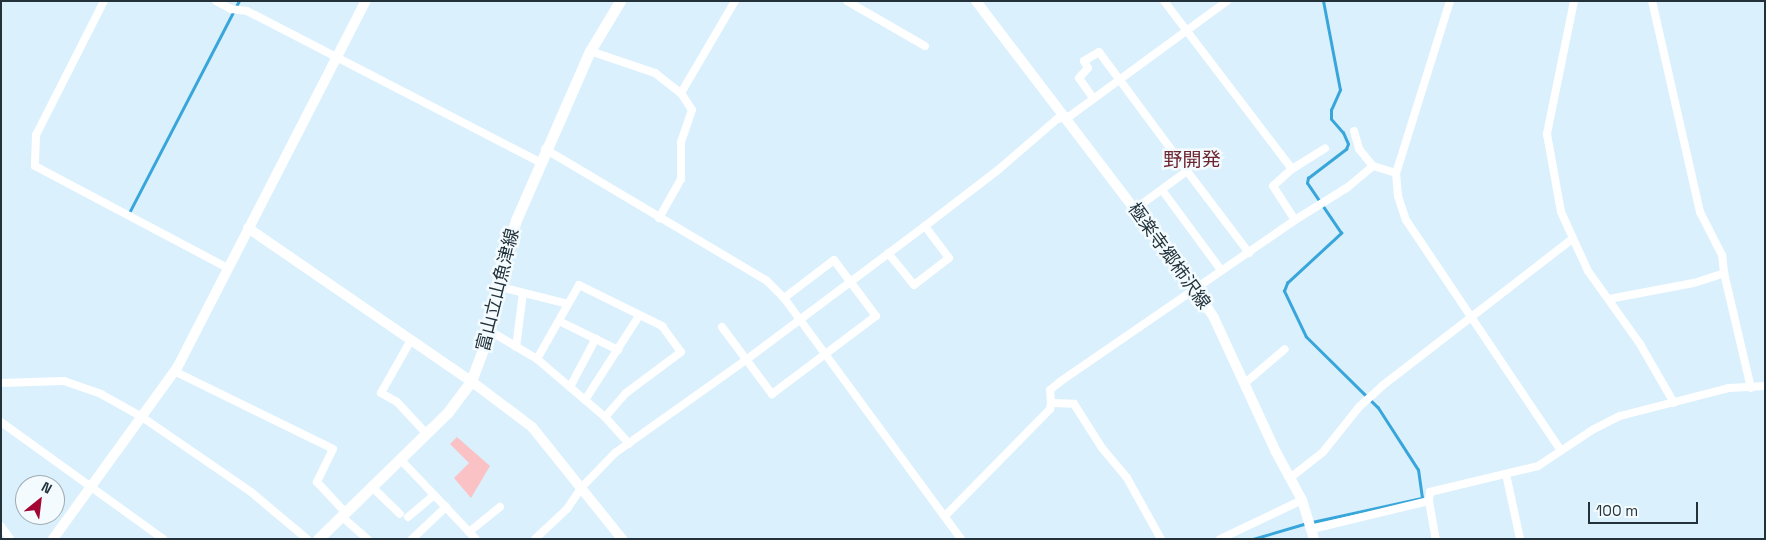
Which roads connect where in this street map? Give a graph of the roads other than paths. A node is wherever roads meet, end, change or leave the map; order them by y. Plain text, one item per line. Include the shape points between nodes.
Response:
1 (104, 1) edge
2 (216, 1) edge
3 (366, 1) edge
4 (620, 1) edge
5 (735, 1) edge
6 (848, 1) edge
7 (1164, 1) edge
8 (1227, 1) edge
9 (1450, 1) edge
10 (1574, 1) edge
11 (1652, 1) edge
12 (980, 3) edge
13 (1186, 31) junction
14 (925, 46) dead end
15 (590, 51) junction
16 (336, 58) junction
17 (1119, 79) junction
18 (681, 93) junction
19 (1093, 98) junction
20 (1063, 116) junction
21 (1354, 131) dead end
22 (1325, 148) dead end
23 (545, 149) junction
24 (539, 162) junction
25 (1373, 166) junction
26 (1292, 169) junction
27 (1187, 171) junction
28 (1396, 173) junction
29 (1162, 190) junction
30 (1135, 210) junction
31 (659, 218) junction
32 (1295, 220) junction
33 (925, 226) junction
34 (248, 228) junction
35 (1572, 239) junction
36 (1249, 253) junction
37 (888, 254) junction
38 (228, 268) junction
39 (1221, 270) junction
40 (1724, 273) junction
41 (850, 280) junction
42 (496, 286) junction
43 (1194, 287) junction
44 (523, 293) junction
45 (784, 298) junction
46 (1609, 299) junction
47 (568, 304) junction
48 (639, 316) junction
49 (1471, 316) junction
50 (798, 320) junction
51 (559, 321) junction
52 (722, 327) dead end
53 (490, 331) junction
54 (596, 338) junction
55 (411, 340) junction
56 (516, 347) junction
57 (618, 350) junction
58 (1286, 350) dead end
59 (825, 356) junction
60 (537, 359) junction
61 (746, 360) junction
62 (174, 371) junction
63 (471, 381) junction
64 (1245, 383) junction
65 (1, 384) edge
66 (1765, 386) edge
67 (570, 388) junction
68 (1751, 388) junction
69 (585, 400) junction
70 (1051, 403) junction
71 (1674, 403) junction
72 (142, 417) junction
73 (605, 417) junction
74 (1, 422) edge
75 (426, 433) junction
76 (630, 444) junction
77 (1561, 450) junction
78 (400, 459) junction
79 (1506, 474) junction
80 (1290, 478) junction
81 (371, 486) junction
82 (91, 487) junction
83 (582, 487) junction
84 (434, 495) junction
85 (1302, 500) junction
86 (1428, 501) junction
87 (446, 507) junction
88 (500, 507) dead end
89 (343, 514) junction
90 (400, 514) dead end
91 (946, 516) junction
92 (408, 517) dead end
93 (1, 526) edge
94 (469, 532) junction
95 (61, 534) edge
96 (1313, 534) edge
97 (10, 539) edge
98 (53, 539) edge
99 (163, 539) edge
100 (307, 539) edge
101 (318, 539) edge
102 (367, 539) edge
103 (412, 539) edge
104 (476, 539) edge
105 (535, 539) edge
106 (622, 539) edge
107 (961, 539) edge
108 (1161, 539) edge
109 (1220, 539) edge
110 (1436, 539) edge
111 (1520, 539) edge

1 - 38 street via 36,135 35,166
2 - 16 street via 231,9 247,11
3 - 16 street
4 - 15 main road, 富山立山魚津線
5 - 18 street
6 - 14 street
7 - 13 street
8 - 13 street
9 - 28 street
10 - 35 street via 1547,134 1561,212
11 - 40 street via 1700,212 1722,254
12 - 20 street, 極楽寺郷柿沢線
13 - 17 street
13 - 26 street
15 - 18 street via 655,73
15 - 23 main road, 富山立山魚津線
16 - 24 street
16 - 34 street
17 - 19 street
17 - 19 street via 1099,52 1084,61 1088,68 1079,78
17 - 27 street
18 - 31 street via 692,110 681,142 681,179
19 - 20 street via 1070,116
20 - 30 street, 極楽寺郷柿沢線
20 - 33 street
21 - 25 street via 1359,149
22 - 26 street
23 - 24 main road, 富山立山魚津線
23 - 31 street
24 - 42 main road, 富山立山魚津線 via 506,245
25 - 28 street
25 - 32 street via 1348,187
26 - 32 street via 1273,186
27 - 29 street
27 - 36 street
28 - 49 street via 1398,196 1406,220
29 - 30 street
29 - 39 street
30 - 43 street, 極楽寺郷柿沢線
31 - 45 street via 767,281
32 - 36 street
33 - 37 street
33 - 37 street via 949,258 914,285
34 - 38 street
34 - 55 street
35 - 46 street via 1588,271
35 - 49 street
36 - 39 street
37 - 41 street
38 - 62 street
39 - 43 street
40 - 46 street via 1694,283
40 - 68 street
41 - 45 street via 834,260
41 - 50 street
41 - 59 street via 876,316
42 - 44 street
42 - 53 main road, 富山立山魚津線
43 - 64 street, 極楽寺郷柿沢線 via 1214,318
43 - 70 street via 1050,390
44 - 47 street
44 - 56 street
45 - 50 street
46 - 71 street
47 - 48 street via 579,286
47 - 51 street
48 - 57 street
48 - 73 street via 662,326 681,352 626,393
49 - 77 street
49 - 80 street via 1382,386 1359,407 1323,452
50 - 59 street
50 - 61 street
51 - 54 street
51 - 60 street
52 - 61 street
53 - 56 street
53 - 63 main road, 富山立山魚津線
54 - 57 street
54 - 67 street
55 - 63 street
55 - 75 street via 381,392 397,402
56 - 60 street
57 - 69 street
58 - 64 street
59 - 61 street via 772,394
59 - 91 street
60 - 67 street
61 - 76 street
62 - 72 street
62 - 89 street via 333,449 317,482
63 - 75 main road, 富山立山魚津線 via 448,412
63 - 83 street via 532,428
64 - 80 street, 極楽寺郷柿沢線
65 - 72 street via 64,381 101,394
66 - 68 street
67 - 69 street
68 - 71 street via 1729,388
69 - 73 street
70 - 91 street via 1050,409
70 - 108 street via 1074,404 1102,448 1127,478
71 - 77 street via 1620,416
72 - 82 street
72 - 100 street via 251,492
73 - 76 street
74 - 82 street
75 - 78 main road, 富山立山魚津線
76 - 83 street via 615,453
77 - 79 street via 1538,466
78 - 81 main road, 富山立山魚津線
78 - 84 street
79 - 86 street via 1430,492
79 - 111 street
80 - 85 street, 極楽寺郷柿沢線
81 - 89 main road, 富山立山魚津線
81 - 90 street
82 - 95 street
82 - 99 street
83 - 105 street via 567,509
83 - 106 street
84 - 87 street
84 - 92 street
85 - 96 street, 極楽寺郷柿沢線
85 - 109 street
86 - 96 street
86 - 110 street
87 - 94 street
87 - 103 street
88 - 94 street
89 - 101 main road, 富山立山魚津線
89 - 102 street
91 - 107 street
93 - 97 street
94 - 104 street
95 - 98 street

